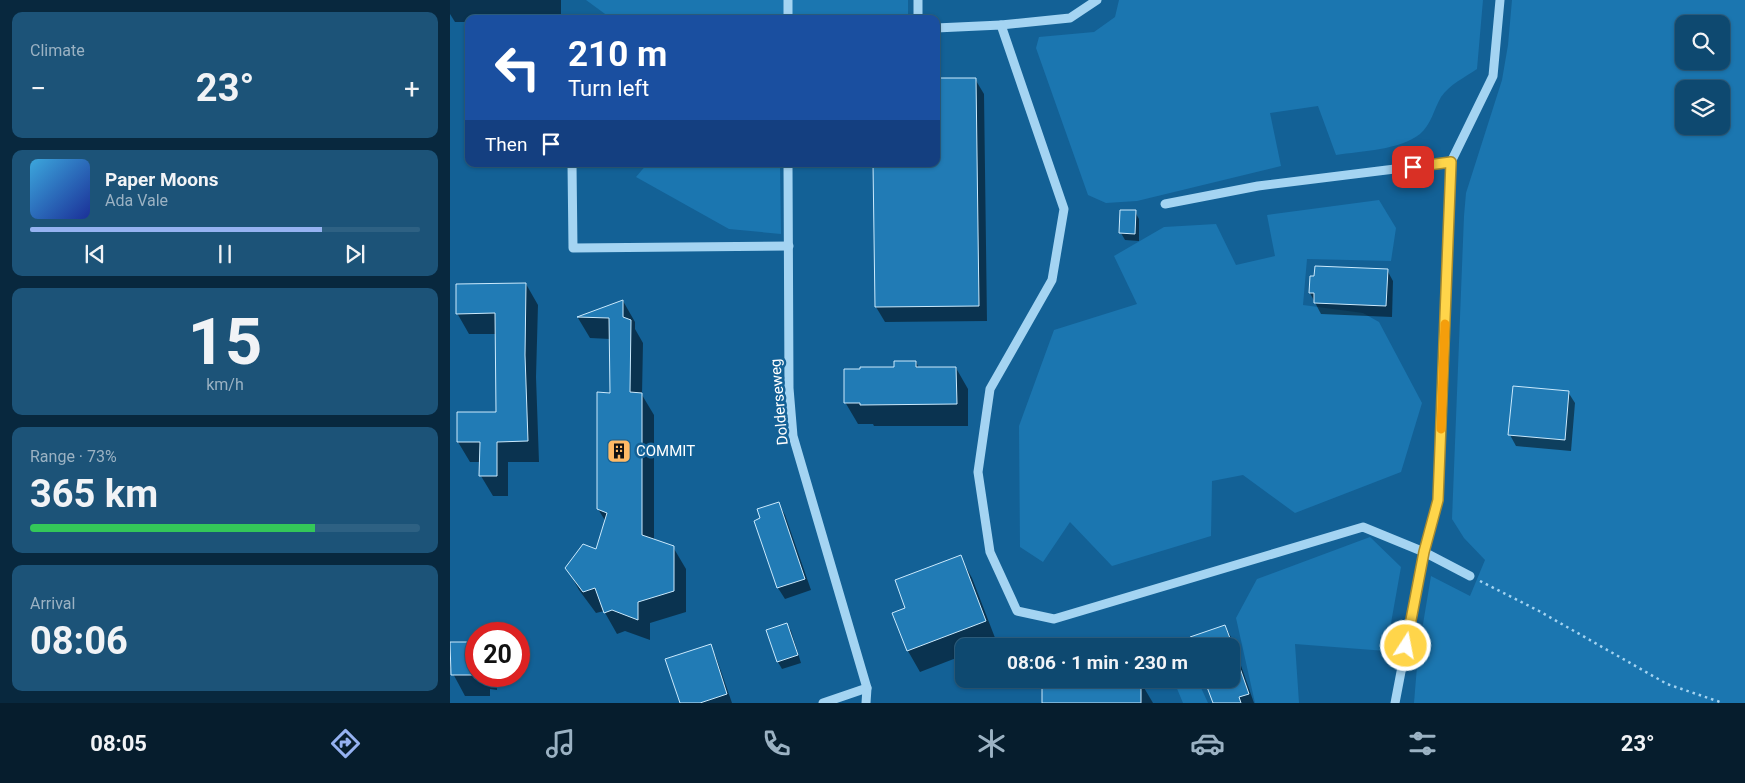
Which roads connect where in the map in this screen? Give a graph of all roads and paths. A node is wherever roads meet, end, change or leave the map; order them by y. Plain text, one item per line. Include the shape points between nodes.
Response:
1 (788, 0) edge
2 (918, 0) edge
3 (1097, 0) edge
4 (1500, 0) edge
5 (788, 15) edge
6 (918, 15) edge
7 (1001, 25) junction
8 (940, 28) edge
9 (1451, 162) junction
10 (572, 167) edge
11 (788, 167) edge
12 (1165, 204) dead end
13 (789, 246) junction
14 (1424, 552) junction
15 (1470, 576) joint
16 (866, 688) junction
17 (823, 703) edge
18 (866, 703) edge
19 (1395, 703) edge
20 (1723, 703) edge

1 - 5 lane
2 - 6 lane
3 - 7 lane via 1070,18
4 - 9 lane via 1493,76
7 - 8 lane
7 - 14 lane via 1064,209 1052,280 990,389 978,472 990,552 1017,611 1054,619 1363,527
9 - 12 lane via 1258,186
9 - 14 lane via 1438,500
10 - 13 lane via 573,248
11 - 13 lane, Dolderseweg
13 - 16 lane, Dolderseweg via 789,388 793,436
14 - 15 lane
14 - 19 lane
15 - 20 path via 1667,684
16 - 17 lane
16 - 18 lane, Dolderseweg

